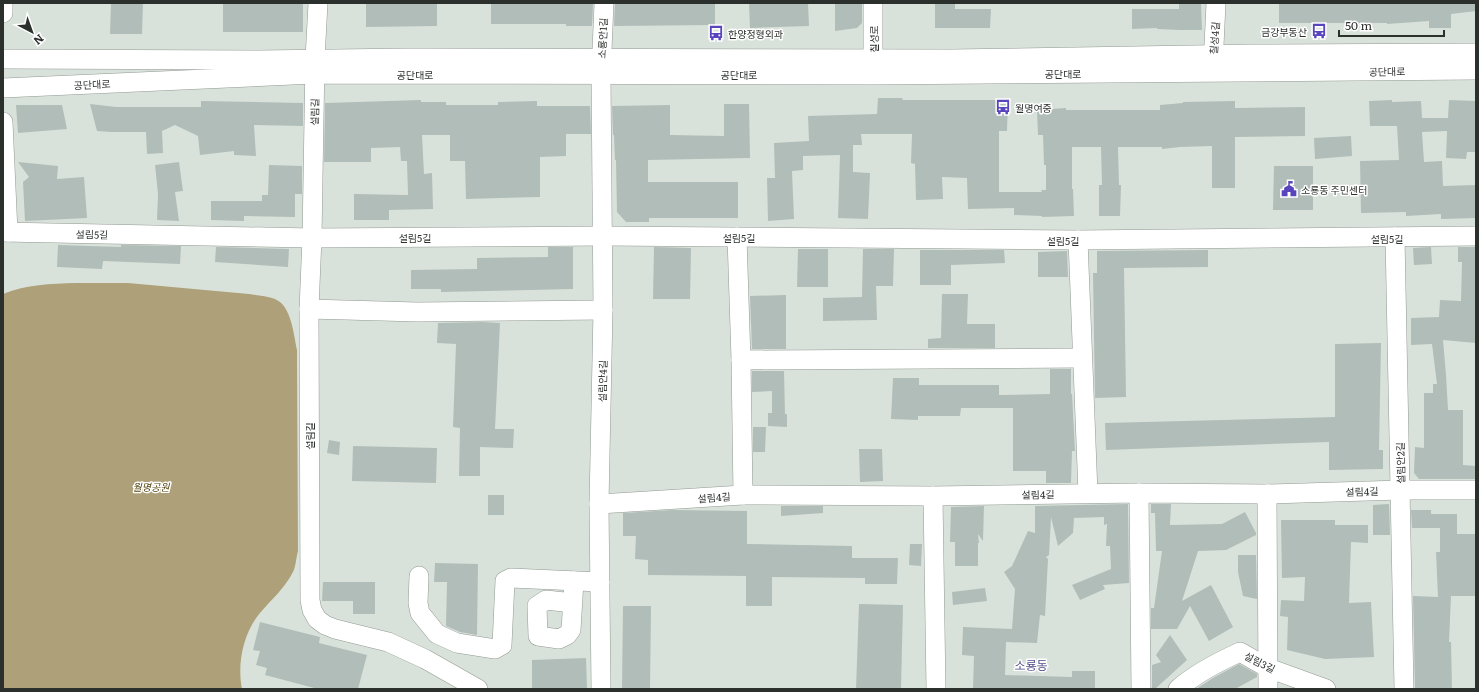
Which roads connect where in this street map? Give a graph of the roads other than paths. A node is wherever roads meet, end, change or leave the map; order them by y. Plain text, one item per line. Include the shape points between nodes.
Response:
1 (3, 3) edge
2 (318, 3) edge
3 (604, 3) edge
4 (873, 3) edge
5 (1216, 3) edge
6 (3, 13) edge
7 (1476, 54) edge
8 (3, 59) edge
9 (1213, 64) junction
10 (315, 66) junction
11 (601, 67) junction
12 (873, 67) junction
13 (1476, 70) edge
14 (3, 88) edge
15 (3, 122) edge
16 (5, 232) edge
17 (603, 236) junction
18 (1476, 236) edge
19 (737, 237) junction
20 (312, 238) junction
21 (1395, 238) junction
22 (1078, 240) junction
23 (309, 309) junction
24 (603, 310) junction
25 (1082, 358) junction
26 (741, 360) junction
27 (1401, 490) junction
28 (1476, 490) edge
29 (1139, 492) junction
30 (1088, 493) junction
31 (1267, 494) junction
32 (743, 496) junction
33 (932, 496) junction
34 (600, 504) junction
35 (419, 576) dead end
36 (574, 581) junction
37 (600, 582) junction
38 (573, 603) dead end
39 (1268, 668) junction
40 (478, 689) edge
41 (601, 689) edge
42 (936, 689) edge
43 (1141, 689) edge
44 (1178, 689) edge
45 (1268, 689) edge
46 (1326, 689) edge
47 (1404, 689) edge

1 - 6 street
2 - 10 street, 설림길
3 - 11 street, 소룡안1길
4 - 12 street, 칠성로
5 - 9 street, 칠성4길
7 - 9 street, 공단대로
8 - 10 street, 공단대로
9 - 12 street, 공단대로
9 - 13 street, 공단대로
10 - 11 street, 공단대로
10 - 14 street, 공단대로
10 - 20 street, 설림길
11 - 12 street, 공단대로
11 - 17 street, 설림안4길
15 - 16 street
16 - 20 street, 설림5길
17 - 19 street, 설림5길
17 - 20 street, 설림5길
17 - 24 street, 설림안4길
18 - 21 street, 설림5길
19 - 22 street, 설림5길
19 - 26 street
20 - 23 street, 설림길
21 - 22 street, 설림5길
21 - 27 street, 설림안2길
22 - 25 street
23 - 24 street via 418,312
23 - 40 street, 설림길 via 312,610 317,619 335,630 388,642
24 - 34 street, 설림안4길
25 - 26 street
25 - 30 street
26 - 32 street
27 - 28 street, 설림4길
27 - 31 street, 설림4길
27 - 47 street, 설림안2길
29 - 30 street, 설림4길
29 - 31 street, 설림4길
29 - 43 street
30 - 33 street, 설림4길
31 - 39 street
32 - 33 street, 설림4길
32 - 34 street, 설림4길
33 - 42 street
34 - 37 street, 설림안4길
35 - 36 street via 420,613 437,634 457,643 495,648 502,645 505,581 511,578
36 - 37 street
36 - 38 street
37 - 41 street, 설림안4길
39 - 44 street, 설림3길 via 1240,652 1214,664
39 - 45 street
39 - 46 street, 설림3길

